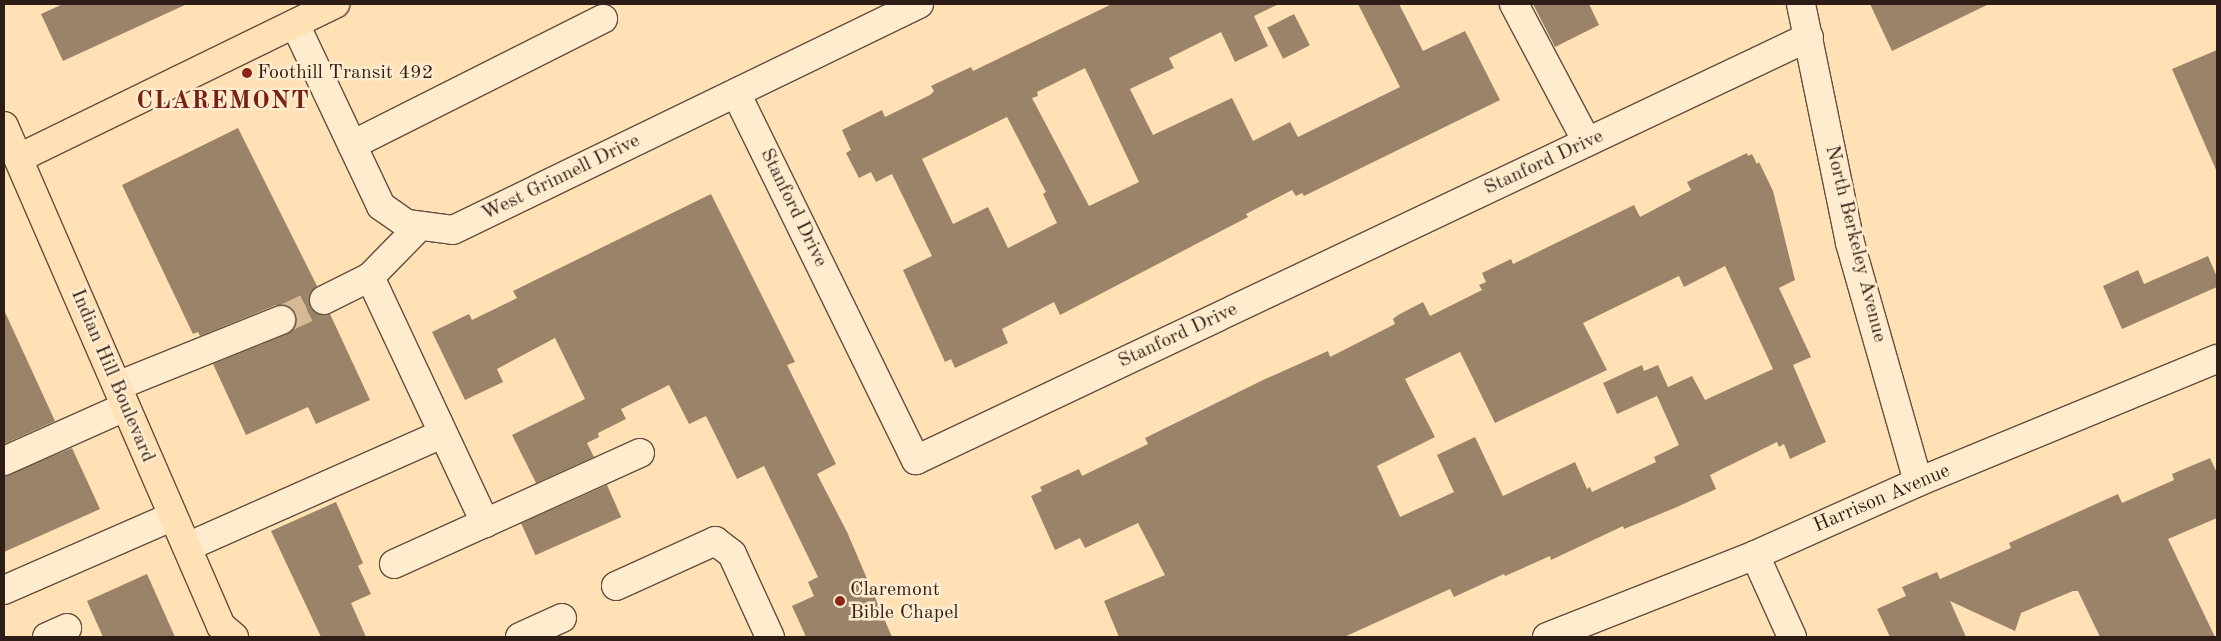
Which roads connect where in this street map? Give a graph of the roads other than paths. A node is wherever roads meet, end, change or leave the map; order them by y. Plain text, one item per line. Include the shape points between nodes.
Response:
1 (335, 4) edge
2 (919, 4) edge
3 (1514, 4) edge
4 (1801, 4) edge
5 (603, 19) dead end
6 (295, 24) junction
7 (1809, 37) junction
8 (736, 93) junction
9 (4, 126) edge
10 (1587, 142) junction
11 (352, 145) junction
12 (11, 162) edge
13 (420, 226) junction
14 (370, 276) junction
15 (324, 300) tunnel mouth
16 (281, 320) tunnel mouth
17 (2217, 359) edge
18 (121, 397) junction
19 (442, 434) junction
20 (640, 453) dead end
21 (4, 462) edge
22 (1918, 482) junction
23 (173, 516) junction
24 (485, 523) junction
25 (186, 547) junction
26 (1755, 555) junction
27 (394, 564) dead end
28 (616, 586) dead end
29 (4, 590) edge
30 (562, 618) dead end
31 (225, 634) edge
32 (520, 637) edge
33 (770, 637) edge
34 (1547, 637) edge
35 (1792, 637) edge

1 - 6 main road
2 - 8 street, West Grinnell Drive
3 - 10 street
4 - 7 street, North Berkeley Avenue
5 - 11 street
6 - 11 street, West Grinnell Drive
6 - 12 main road
7 - 10 street, Stanford Drive
7 - 22 street, North Berkeley Avenue via 1850,243
8 - 10 street, Stanford Drive via 916,460
8 - 13 street, West Grinnell Drive via 453,230
9 - 12 main road, Indian Hill Boulevard
11 - 13 street, West Grinnell Drive via 381,206 406,224
12 - 18 main road, Indian Hill Boulevard
13 - 14 street
14 - 15 street
14 - 19 street
16 - 18 street
17 - 22 street, Harrison Avenue
18 - 21 street
18 - 23 main road, Indian Hill Boulevard
19 - 24 street
19 - 25 street
20 - 24 street
22 - 26 street, Harrison Avenue
23 - 25 main road, Indian Hill Boulevard
23 - 29 street
24 - 27 street
25 - 31 main road, Indian Hill Boulevard
26 - 34 street, Harrison Avenue
26 - 35 street
28 - 33 street via 715,541 732,554
30 - 32 street

